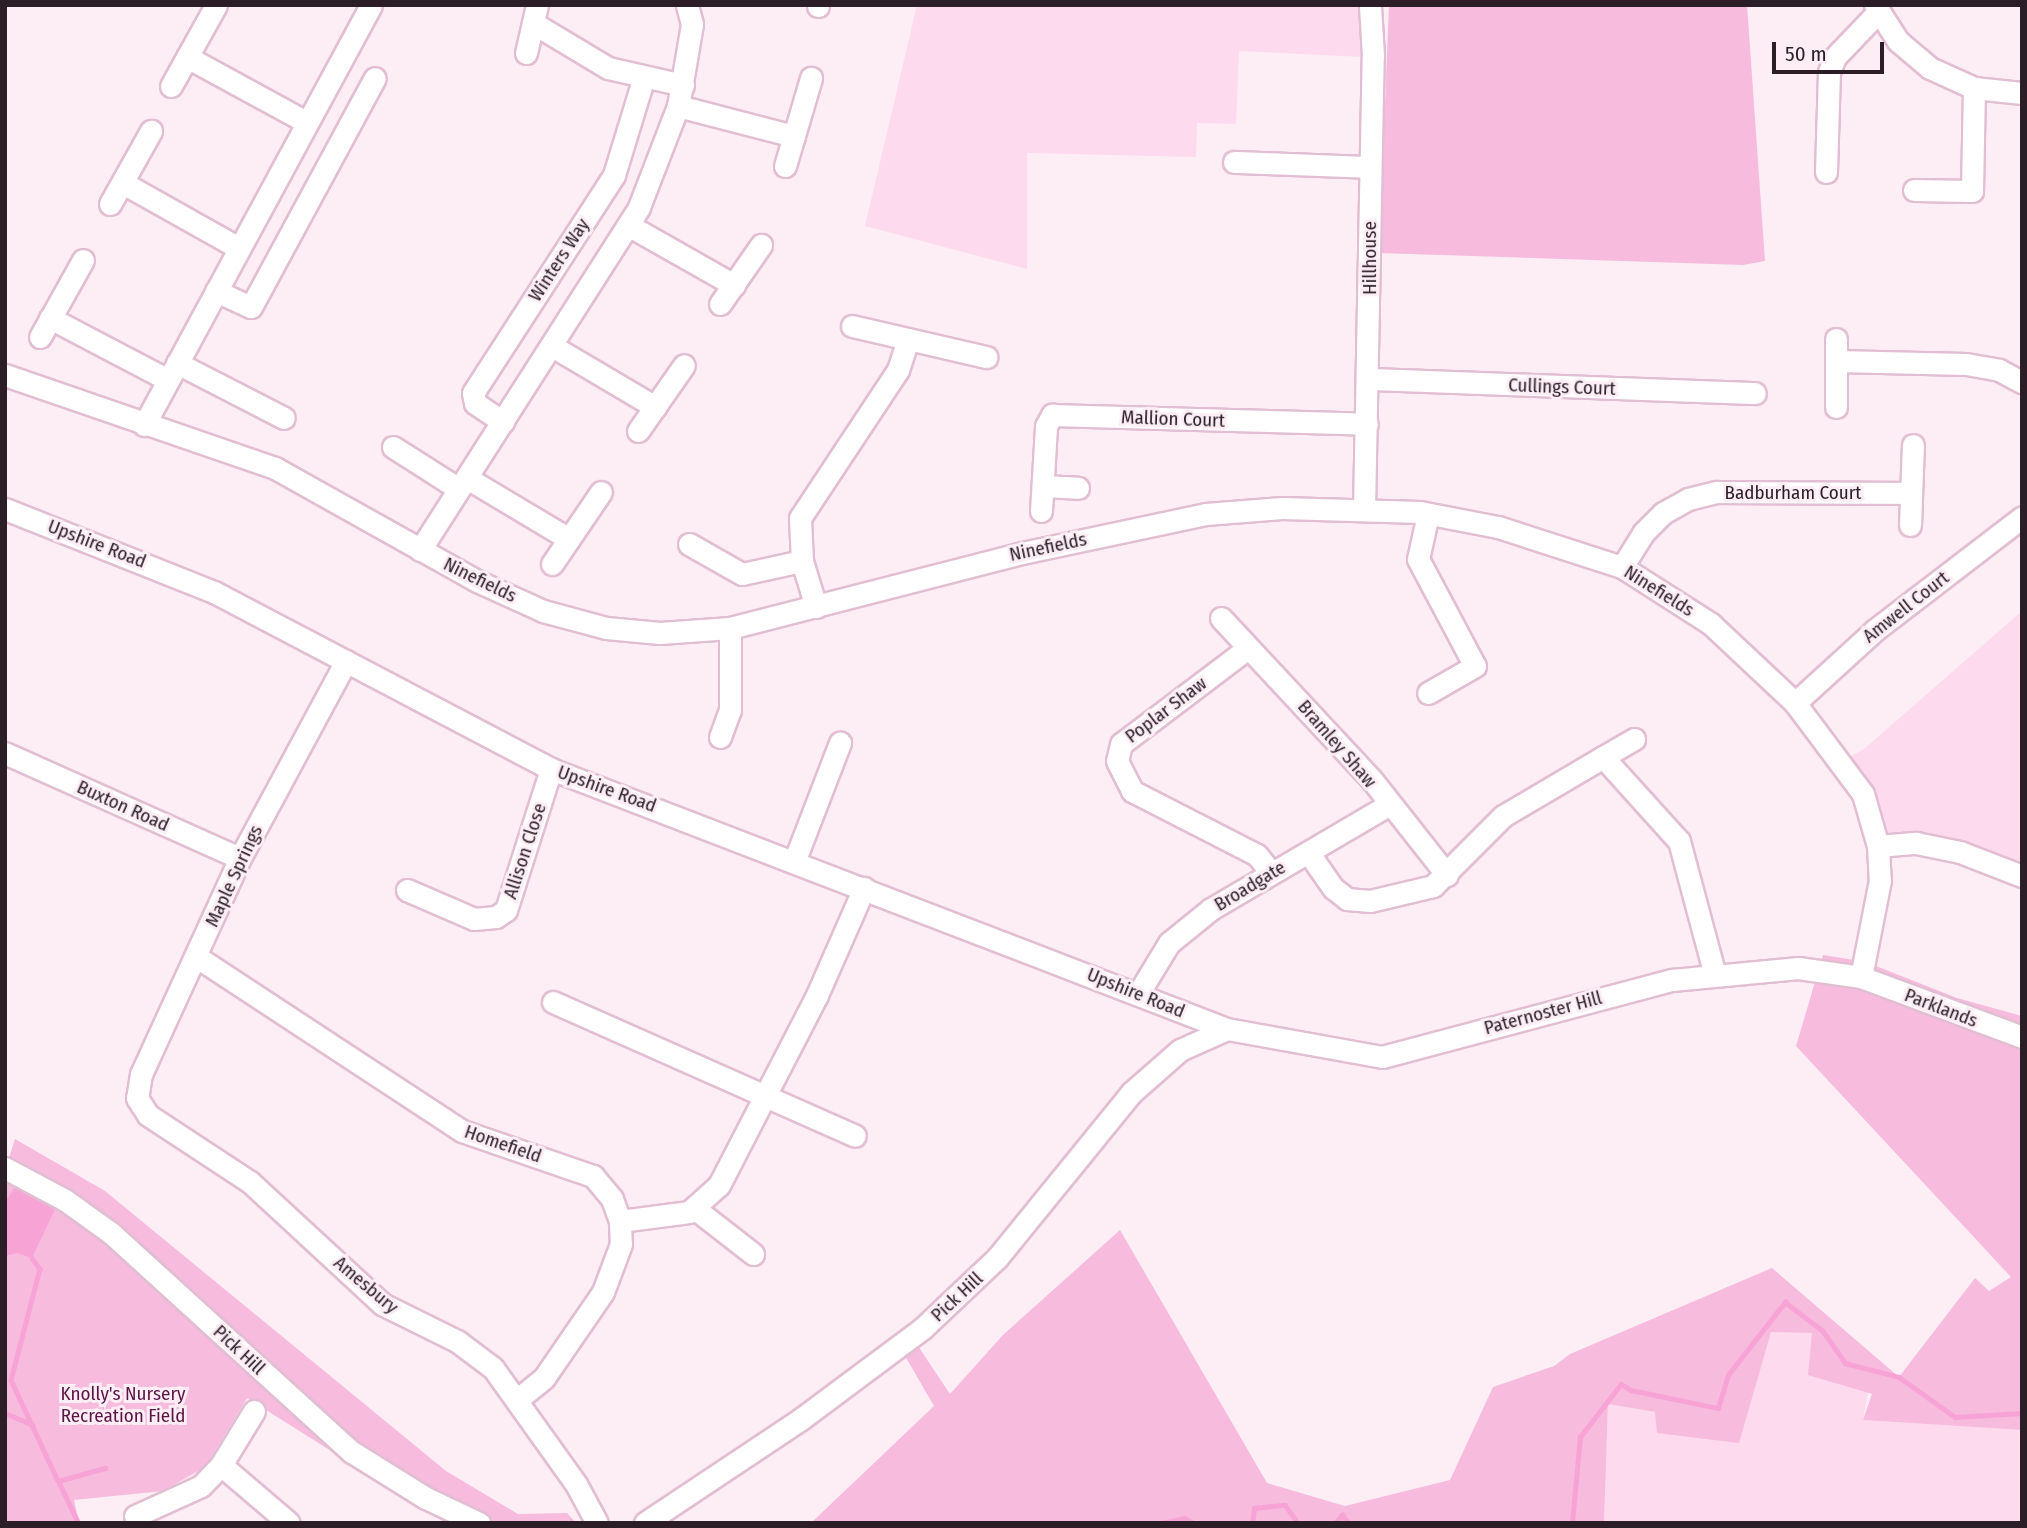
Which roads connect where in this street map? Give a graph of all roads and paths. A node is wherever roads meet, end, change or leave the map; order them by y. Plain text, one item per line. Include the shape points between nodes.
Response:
1 (216, 5) edge
2 (371, 5) edge
3 (687, 5) edge
4 (1370, 5) edge
5 (1877, 9) edge
6 (535, 14) edge
7 (526, 54) dead end
8 (187, 57) junction
9 (644, 77) junction
10 (375, 78) dead end
11 (811, 78) dead end
12 (331, 80) junction
13 (683, 85) junction
14 (171, 86) dead end
15 (1975, 88) junction
16 (2022, 93) edge
17 (364, 98) junction
18 (678, 106) junction
19 (306, 122) junction
20 (151, 131) dead end
21 (794, 136) junction
22 (1234, 162) dead end
23 (785, 166) dead end
24 (1370, 167) junction
25 (1826, 172) dead end
26 (123, 183) junction
27 (1914, 190) dead end
28 (110, 204) dead end
29 (628, 225) junction
30 (761, 245) dead end
31 (239, 248) junction
32 (83, 260) dead end
33 (734, 285) junction
34 (216, 291) junction
35 (720, 304) dead end
36 (50, 318) junction
37 (852, 326) dead end
38 (40, 337) dead end
39 (908, 340) junction
40 (552, 346) junction
41 (986, 357) dead end
42 (684, 365) dead end
43 (173, 371) junction
44 (5, 376) edge
45 (1369, 379) junction
46 (2022, 382) edge
47 (1755, 393) dead end
48 (655, 407) junction
49 (1836, 407) dead end
50 (284, 418) dead end
51 (503, 422) junction
52 (1367, 424) junction
53 (144, 425) junction
54 (638, 431) dead end
55 (1913, 445) dead end
56 (393, 447) dead end
57 (463, 484) junction
58 (1043, 486) junction
59 (1078, 488) dead end
60 (601, 492) dead end
61 (1911, 493) junction
62 (5, 509) edge
63 (1364, 510) junction
64 (1041, 511) dead end
65 (1428, 514) junction
66 (2022, 517) edge
67 (1910, 524) dead end
68 (569, 539) junction
69 (688, 544) dead end
70 (420, 550) junction
71 (802, 561) junction
72 (552, 564) dead end
73 (1622, 567) junction
74 (816, 607) junction
75 (1221, 618) dead end
76 (730, 628) junction
77 (1248, 648) junction
78 (346, 661) junction
79 (1428, 693) dead end
80 (1795, 703) junction
81 (720, 737) dead end
82 (1634, 739) dead end
83 (840, 743) dead end
84 (5, 753) edge
85 (1603, 757) junction
86 (551, 769) junction
87 (1388, 805) junction
88 (1878, 846) junction
89 (1308, 852) junction
90 (240, 858) junction
91 (794, 862) junction
92 (1271, 872) junction
93 (1447, 875) junction
94 (2022, 876) edge
95 (864, 888) junction
96 (407, 890) dead end
97 (197, 957) junction
98 (1714, 972) junction
99 (1861, 976) junction
100 (1138, 994) junction
101 (553, 1002) dead end
102 (1227, 1029) junction
103 (2022, 1037) edge
104 (763, 1093) junction
105 (137, 1098) joint
106 (855, 1136) dead end
107 (5, 1168) edge
108 (694, 1208) junction
109 (620, 1221) junction
110 (753, 1254) dead end
111 (518, 1399) junction
112 (254, 1411) dead end
113 (221, 1465) junction
114 (135, 1516) dead end
115 (289, 1523) edge
116 (479, 1523) edge
117 (597, 1523) edge
118 (645, 1523) edge

1 - 8 street
2 - 12 street
3 - 13 street, Winters Way via 692,23
4 - 24 street, Hillhouse
5 - 15 street via 1912,55
5 - 25 street via 1835,57 1829,72
6 - 7 street
6 - 9 street via 608,68
8 - 14 street
8 - 19 street
9 - 13 street
9 - 51 street, Winters Way via 614,175 472,393 475,403
10 - 17 street
11 - 21 street
12 - 17 street
12 - 19 street
13 - 18 street, Winters Way
15 - 16 street
15 - 27 street via 1972,191
17 - 34 street via 251,307
18 - 21 street
18 - 29 street, Winters Way via 639,208
19 - 31 street
20 - 26 street
21 - 23 street
22 - 24 street
24 - 45 street, Hillhouse
26 - 28 street
26 - 31 street
29 - 33 street
29 - 40 street, Winters Way
30 - 33 street
31 - 34 street
32 - 36 street
33 - 35 street
34 - 43 street
36 - 38 street
36 - 43 street
37 - 39 street
39 - 41 street
39 - 71 street via 898,370 800,519
40 - 48 street
40 - 51 street, Winters Way
42 - 48 street
43 - 50 street
43 - 53 street
44 - 53 street, Ninefields
45 - 47 street, Cullings Court
45 - 52 street, Hillhouse
46 - 49 street via 1999,370 1966,364 1836,350
48 - 54 street
51 - 57 street, Winters Way
52 - 58 street, Mallion Court via 1052,415 1046,426
52 - 63 street, Hillhouse
53 - 70 street, Ninefields via 275,468
55 - 61 street
56 - 57 street
57 - 68 street
57 - 70 street, Winters Way
58 - 59 street
58 - 64 street, Mallion Court
60 - 68 street
61 - 67 street
61 - 73 street, Badburham Court via 1717,492 1688,499 1663,513 1643,533
62 - 78 street, Upshire Road via 214,592
63 - 65 street, Ninefields
63 - 74 street, Ninefields via 1282,508 1206,514 1022,552
65 - 73 street, Ninefields via 1498,527
65 - 79 street via 1418,559 1475,666
66 - 80 street, Amwell Court via 1875,631
68 - 72 street
69 - 71 street via 742,574
70 - 76 street, Ninefields via 543,611 606,628 660,633
71 - 74 street
73 - 80 street, Ninefields via 1711,624
74 - 76 street, Ninefields
75 - 77 street, Bramley Shaw
76 - 81 street via 730,710
77 - 87 street, Bramley Shaw via 1372,780
77 - 92 street, Poplar Shaw via 1121,744 1117,761 1132,791 1257,855
78 - 86 street, Upshire Road
78 - 90 street, Maple Springs
80 - 88 street, Ninefields via 1863,794
82 - 85 street
83 - 91 street
84 - 90 street, Buxton Road
85 - 93 street via 1503,816
85 - 98 street via 1679,841
86 - 91 street, Upshire Road
86 - 96 street, Allison Close via 506,910 484,920 474,919
87 - 89 street, Broadgate
87 - 93 street, Bramley Shaw
88 - 94 street via 1916,843 1960,852
88 - 99 street, Ninefields via 1880,880
89 - 92 street, Broadgate
89 - 93 street via 1333,888 1347,899 1370,901 1433,886
90 - 97 street, Maple Springs
91 - 95 street, Upshire Road
92 - 100 street, Broadgate via 1211,909 1169,943
95 - 100 street, Upshire Road
95 - 104 street via 817,995
97 - 105 street, Maple Springs via 141,1074
97 - 109 street, Homefield via 462,1131 593,1176 612,1199
98 - 99 street, Paternoster Hill via 1798,968
98 - 102 street, Paternoster Hill via 1382,1057
99 - 103 street, Parklands
100 - 102 street, Upshire Road
101 - 104 street
102 - 118 street, Pick Hill via 1180,1049 1131,1093 997,1258 923,1328 801,1419
104 - 106 street
104 - 108 street via 719,1185
105 - 111 street, Amesbury via 148,1115 227,1163 260,1189 382,1304 457,1341 493,1368
107 - 116 street, Pick Hill via 65,1200 111,1233 352,1452 426,1498
108 - 109 street via 667,1218
108 - 110 street
109 - 111 street via 621,1244 603,1292 544,1378
111 - 117 street, Amesbury
112 - 113 street
113 - 114 street via 201,1486
113 - 115 street

